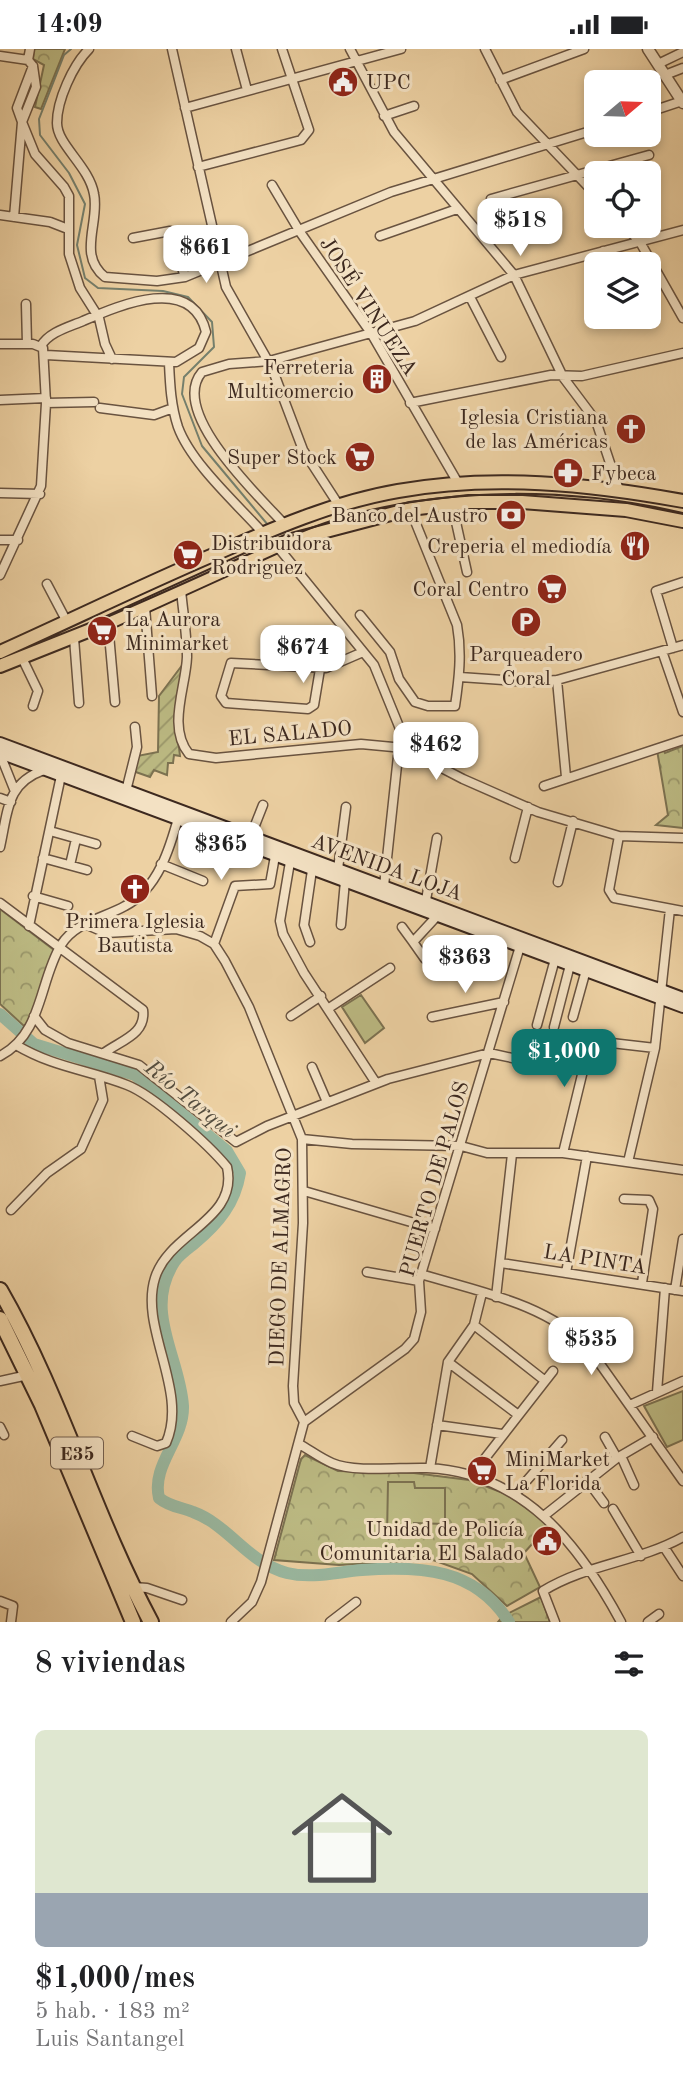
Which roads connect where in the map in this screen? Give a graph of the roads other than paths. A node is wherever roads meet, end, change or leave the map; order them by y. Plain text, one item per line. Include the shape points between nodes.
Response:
1 (30, 49) edge
2 (89, 49) edge
3 (172, 49) edge
4 (236, 49) edge
5 (282, 49) edge
6 (350, 49) edge
7 (401, 49) edge
8 (485, 49) edge
9 (584, 49) edge
10 (648, 49) edge
11 (683, 52) edge
12 (0, 56) edge
13 (355, 60) junction
14 (30, 63) junction
15 (658, 64) junction
16 (683, 68) edge
17 (665, 75) junction
18 (291, 77) junction
19 (500, 80) junction
20 (247, 90) junction
21 (682, 102) edge
22 (414, 106) dead end
23 (184, 108) junction
24 (662, 108) edge
25 (384, 116) junction
26 (22, 122) junction
27 (584, 132) edge
28 (549, 144) junction
29 (649, 155) dead end
30 (198, 167) junction
31 (578, 176) junction
32 (431, 178) junction
33 (584, 182) edge
34 (272, 185) dead end
35 (491, 199) dead end
36 (457, 209) junction
37 (0, 215) edge
38 (14, 217) junction
39 (68, 229) junction
40 (683, 230) edge
41 (300, 232) junction
42 (380, 236) dead end
43 (133, 238) dead end
44 (636, 238) edge
45 (640, 242) junction
46 (603, 251) joint
47 (219, 265) junction
48 (514, 275) junction
49 (185, 277) junction
50 (470, 297) junction
51 (26, 304) dead end
52 (97, 315) junction
53 (683, 318) edge
54 (371, 333) junction
55 (0, 344) edge
56 (27, 344) junction
57 (43, 351) junction
58 (683, 353) edge
59 (501, 357) dead end
60 (112, 359) junction
61 (269, 361) junction
62 (169, 363) junction
63 (563, 377) junction
64 (0, 400) edge
65 (46, 401) junction
66 (410, 403) junction
67 (173, 408) junction
68 (458, 483) junction
69 (619, 489) junction
70 (0, 493) edge
71 (40, 494) junction
72 (683, 501) edge
73 (452, 504) junction
74 (339, 507) junction
75 (410, 509) junction
76 (683, 521) edge
77 (351, 524) junction
78 (283, 525) junction
79 (265, 532) junction
80 (0, 540) edge
81 (18, 540) junction
82 (278, 545) junction
83 (467, 572) dead end
84 (0, 575) edge
85 (683, 582) edge
86 (47, 584) dead end
87 (181, 590) junction
88 (145, 607) junction
89 (88, 612) junction
90 (360, 615) dead end
91 (67, 622) junction
92 (108, 623) junction
93 (74, 638) junction
94 (55, 645) junction
95 (683, 645) edge
96 (673, 648) junction
97 (662, 651) junction
98 (0, 652) edge
99 (363, 652) junction
100 (0, 660) edge
101 (24, 662) junction
102 (0, 666) edge
103 (320, 669) junction
104 (0, 672) edge
105 (460, 677) junction
106 (557, 680) junction
107 (152, 696) dead end
108 (79, 702) dead end
109 (116, 702) dead end
110 (33, 706) dead end
111 (683, 712) edge
112 (135, 727) dead end
113 (683, 740) edge
114 (0, 743) edge
115 (409, 751) junction
116 (0, 754) edge
117 (398, 756) dead end
118 (44, 770) junction
119 (62, 773) junction
120 (566, 777) junction
121 (544, 786) dead end
122 (14, 789) junction
123 (125, 795) junction
124 (0, 798) edge
125 (11, 802) junction
126 (263, 806) dead end
127 (346, 807) dead end
128 (528, 807) junction
129 (178, 816) junction
130 (573, 821) junction
131 (50, 831) junction
132 (619, 836) junction
133 (250, 838) junction
134 (436, 838) dead end
135 (683, 838) edge
136 (76, 839) junction
137 (96, 844) dead end
138 (0, 847) edge
139 (275, 856) junction
140 (43, 857) junction
141 (515, 858) dead end
142 (290, 862) junction
143 (162, 864) junction
144 (70, 865) junction
145 (338, 869) junction
146 (87, 870) dead end
147 (312, 870) junction
148 (203, 881) dead end
149 (345, 881) junction
150 (558, 882) dead end
151 (384, 886) junction
152 (33, 897) junction
153 (426, 900) junction
154 (0, 903) edge
155 (68, 906) dead end
156 (670, 909) junction
157 (683, 911) edge
158 (436, 916) junction
159 (85, 924) junction
160 (341, 925) dead end
161 (29, 926) junction
162 (402, 927) dead end
163 (310, 942) dead end
164 (413, 942) junction
165 (521, 942) junction
166 (214, 944) junction
167 (59, 947) junction
168 (453, 947) dead end
169 (555, 959) junction
170 (570, 965) junction
171 (390, 968) dead end
172 (586, 970) junction
173 (659, 992) junction
174 (321, 996) junction
175 (683, 998) edge
176 (505, 1002) junction
177 (683, 1007) edge
178 (330, 1008) junction
179 (34, 1016) junction
180 (291, 1016) dead end
181 (432, 1017) dead end
182 (573, 1017) dead end
183 (537, 1025) dead end
184 (554, 1027) dead end
185 (18, 1041) junction
186 (655, 1048) junction
187 (104, 1053) junction
188 (489, 1053) junction
189 (0, 1056) edge
190 (531, 1062) dead end
191 (312, 1067) dead end
192 (99, 1076) junction
193 (376, 1083) junction
194 (327, 1102) junction
195 (293, 1116) junction
196 (302, 1139) junction
197 (461, 1146) junction
198 (563, 1153) junction
199 (512, 1154) junction
200 (587, 1156) junction
201 (628, 1163) junction
202 (683, 1170) edge
203 (304, 1192) junction
204 (624, 1199) dead end
205 (11, 1210) dead end
206 (435, 1229) junction
207 (683, 1239) edge
208 (501, 1263) junction
209 (367, 1272) dead end
210 (566, 1273) junction
211 (420, 1277) junction
212 (642, 1283) junction
213 (665, 1288) junction
214 (0, 1290) edge
215 (679, 1290) edge
216 (482, 1293) junction
217 (496, 1297) junction
218 (0, 1319) edge
219 (474, 1325) junction
220 (448, 1361) junction
221 (554, 1371) dead end
222 (28, 1374) junction
223 (544, 1380) junction
224 (0, 1381) edge
225 (683, 1381) edge
226 (657, 1392) junction
227 (630, 1405) junction
228 (517, 1414) junction
229 (304, 1422) junction
230 (437, 1425) junction
231 (502, 1434) junction
232 (132, 1436) dead end
233 (605, 1437) dead end
234 (653, 1437) junction
235 (562, 1440) dead end
236 (299, 1444) junction
237 (619, 1457) junction
238 (430, 1468) junction
239 (472, 1475) junction
240 (587, 1480) junction
241 (683, 1481) edge
242 (634, 1485) dead end
243 (516, 1493) junction
244 (604, 1503) dead end
245 (613, 1509) dead end
246 (545, 1515) junction
247 (683, 1537) edge
248 (664, 1547) junction
249 (641, 1556) junction
250 (590, 1569) junction
251 (683, 1576) edge
252 (134, 1587) junction
253 (182, 1600) dead end
254 (0, 1601) edge
255 (356, 1602) dead end
256 (659, 1614) dead end
257 (11, 1622) edge
258 (133, 1622) edge
259 (151, 1622) edge
260 (231, 1622) edge
261 (330, 1622) edge
262 (555, 1622) edge
263 (621, 1622) edge
264 (648, 1622) edge

1 - 14 street
2 - 49 street via 64,94 57,124 59,135 88,173 94,194 90,240 94,263 105,277 157,281
3 - 23 street
4 - 20 street
5 - 18 street
6 - 13 street
7 - 13 street
8 - 19 street
9 - 19 street
10 - 15 street
11 - 15 street
12 - 14 street
13 - 18 street
13 - 25 street
14 - 26 street via 36,87
15 - 17 street
16 - 17 street
17 - 21 street
18 - 20 street
18 - 30 street via 309,130 305,138
19 - 28 street via 517,112
20 - 23 street
21 - 24 street
22 - 25 street
23 - 30 street
25 - 32 street
26 - 38 street
26 - 39 street via 34,154 69,196
27 - 28 street
28 - 31 street
28 - 32 street
29 - 31 street
30 - 47 street
31 - 33 street
31 - 35 street
32 - 36 street
32 - 41 street
34 - 41 street, JOSÉ VINUEZA
36 - 42 street
36 - 48 street
37 - 38 street
38 - 39 street
39 - 52 street via 74,274
40 - 45 street
41 - 47 street
41 - 54 street, JOSÉ VINUEZA
43 - 49 street via 170,231
44 - 45 street
45 - 46 street
45 - 53 street
46 - 48 street
47 - 49 street
47 - 61 street via 229,293
48 - 50 street
48 - 63 street
50 - 54 street via 415,321
50 - 59 street
51 - 56 street
52 - 57 street via 53,335
52 - 60 street
52 - 62 street via 131,303 172,298 192,308 206,332 202,345 182,360
54 - 61 street
54 - 66 street, JOSÉ VINUEZA
55 - 56 street
56 - 57 street
57 - 60 street
57 - 65 street
58 - 63 street
60 - 62 street
61 - 74 street via 300,443
61 - 78 street via 209,368 199,375 195,391 208,434
62 - 67 street
63 - 66 street via 551,375
63 - 69 street via 596,421
64 - 65 street
65 - 67 street via 154,415
65 - 71 street
66 - 68 street, JOSÉ VINUEZA
67 - 79 street via 190,448
68 - 69 main road
68 - 74 main road via 396,491
69 - 72 main road
70 - 71 street
71 - 81 street
73 - 75 main road
73 - 76 main road via 522,502 626,510
73 - 83 street
74 - 77 street
74 - 78 main road
75 - 77 main road
75 - 105 street via 457,625
77 - 82 main road
78 - 79 main road
79 - 89 main road
80 - 81 street
81 - 84 street
82 - 87 main road
82 - 99 street
85 - 96 street via 656,591
86 - 91 street
87 - 88 main road
87 - 115 street, EL SALADO via 187,654 179,701 182,739 190,754 229,757 370,744
88 - 92 main road
88 - 107 street
89 - 91 main road
89 - 100 main road
90 - 105 street via 390,652 399,679 415,702 455,706
91 - 98 main road
92 - 93 main road
92 - 109 street
93 - 94 main road
93 - 108 street
94 - 101 main road
94 - 102 main road
95 - 96 street
96 - 97 street
97 - 106 street
97 - 111 street
99 - 103 street
99 - 115 street via 374,665
101 - 104 main road
101 - 110 street via 37,691
103 - 103 street via 314,705 308,709 226,703 221,696 229,665 234,662
105 - 106 street
106 - 120 street
112 - 123 street via 138,747
113 - 120 street
114 - 119 main road, AVENIDA LOJA
115 - 128 street, EL SALADO
116 - 118 main road, AVENIDA LOJA
116 - 122 street
117 - 151 street
118 - 119 main road, AVENIDA LOJA
118 - 122 street
119 - 123 main road, AVENIDA LOJA
119 - 131 street
120 - 121 street
122 - 125 street
123 - 129 main road, AVENIDA LOJA
124 - 125 street
125 - 138 street
126 - 133 street
127 - 145 street
128 - 130 street, EL SALADO
128 - 141 street
129 - 133 main road, AVENIDA LOJA
129 - 139 main road, AVENIDA LOJA
129 - 143 street
130 - 132 street, EL SALADO
130 - 150 street
131 - 136 street
131 - 140 street
132 - 135 street, EL SALADO
132 - 156 street via 609,890 614,898
133 - 145 main road, AVENIDA LOJA
134 - 153 street
136 - 137 street
136 - 144 street
139 - 142 main road, AVENIDA LOJA
139 - 166 street via 270,884 235,886
140 - 144 street
140 - 152 street
142 - 147 main road, AVENIDA LOJA
142 - 174 street via 281,909 282,934
143 - 148 street
143 - 159 street via 138,898
144 - 146 street
145 - 151 main road, AVENIDA LOJA
147 - 149 main road, AVENIDA LOJA
147 - 163 street via 304,925
149 - 158 main road, AVENIDA LOJA
149 - 160 street
151 - 153 main road, AVENIDA LOJA
152 - 155 street
152 - 161 street
153 - 165 main road, AVENIDA LOJA
154 - 161 street
156 - 157 street
156 - 173 street
158 - 164 street
158 - 165 main road, AVENIDA LOJA
159 - 166 street via 106,933 176,929
159 - 167 street
161 - 167 street
162 - 164 street
164 - 168 street via 425,959
165 - 169 main road, AVENIDA LOJA
165 - 173 main road, AVENIDA LOJA
165 - 176 street, PUERTO DE PALOS
166 - 195 street, DIEGO DE ALMAGRO via 249,1007
167 - 179 street
167 - 187 street via 143,1010 141,1030
169 - 170 main road, AVENIDA LOJA
169 - 183 street
170 - 172 main road, AVENIDA LOJA
170 - 184 street
171 - 178 street
172 - 173 main road, AVENIDA LOJA
172 - 182 street
173 - 175 main road, AVENIDA LOJA
173 - 177 main road, AVENIDA LOJA
173 - 186 street
174 - 178 street
174 - 180 street
176 - 181 street
176 - 188 street, PUERTO DE PALOS
178 - 193 street
179 - 185 street
179 - 187 street via 45,1030 68,1043
185 - 189 street
185 - 192 street via 64,1068
186 - 198 street via 594,1041 589,1046
186 - 201 street
187 - 195 street via 149,1071 236,1142
188 - 190 street
188 - 193 street
188 - 197 street, PUERTO DE PALOS
191 - 194 street
192 - 205 street via 103,1100 81,1149 47,1173
192 - 232 street via 142,1093 171,1116 220,1159 230,1183 216,1210 173,1247 157,1272 153,1302 173,1399 173,1423 162,1445
193 - 194 street
194 - 195 street
195 - 196 street, DIEGO DE ALMAGRO
196 - 197 street
196 - 203 street, DIEGO DE ALMAGRO
197 - 199 street
197 - 206 street, PUERTO DE PALOS
198 - 199 street
198 - 200 street
199 - 208 street
200 - 201 street
200 - 210 street
201 - 202 street
203 - 206 street
203 - 229 street, DIEGO DE ALMAGRO via 293,1386 294,1403
204 - 212 street via 644,1198 653,1209
206 - 211 street, PUERTO DE PALOS
207 - 215 street
208 - 210 street, LA PINTA
208 - 217 street
209 - 211 street
210 - 212 street, LA PINTA
211 - 216 street
211 - 229 street, PUERTO DE PALOS via 421,1312 414,1339
212 - 213 street, LA PINTA
213 - 215 street, LA PINTA
213 - 226 street
214 - 252 highway, E35 via 56,1399
216 - 217 street
216 - 219 street
217 - 227 street via 555,1319 571,1330
218 - 222 highway, E35
219 - 220 street
219 - 223 street
220 - 228 street
220 - 230 street
221 - 223 street
222 - 224 street
222 - 258 highway, E35
223 - 228 street
225 - 226 street
226 - 227 street
227 - 234 street
228 - 231 street
229 - 236 street
230 - 231 street
230 - 238 street
231 - 239 street
233 - 237 street
234 - 237 street
234 - 241 street
235 - 243 street
236 - 238 street via 344,1467
236 - 260 street via 261,1582 252,1602
237 - 240 street
237 - 242 street
238 - 239 street
239 - 243 street
240 - 244 street
240 - 246 street
243 - 246 street
245 - 249 street
246 - 250 street
247 - 248 street
248 - 249 street
248 - 251 street
249 - 250 street
250 - 262 street via 543,1591
250 - 263 street
252 - 253 street
252 - 259 highway, E35
254 - 257 street via 13,1606
255 - 261 street
256 - 264 street

